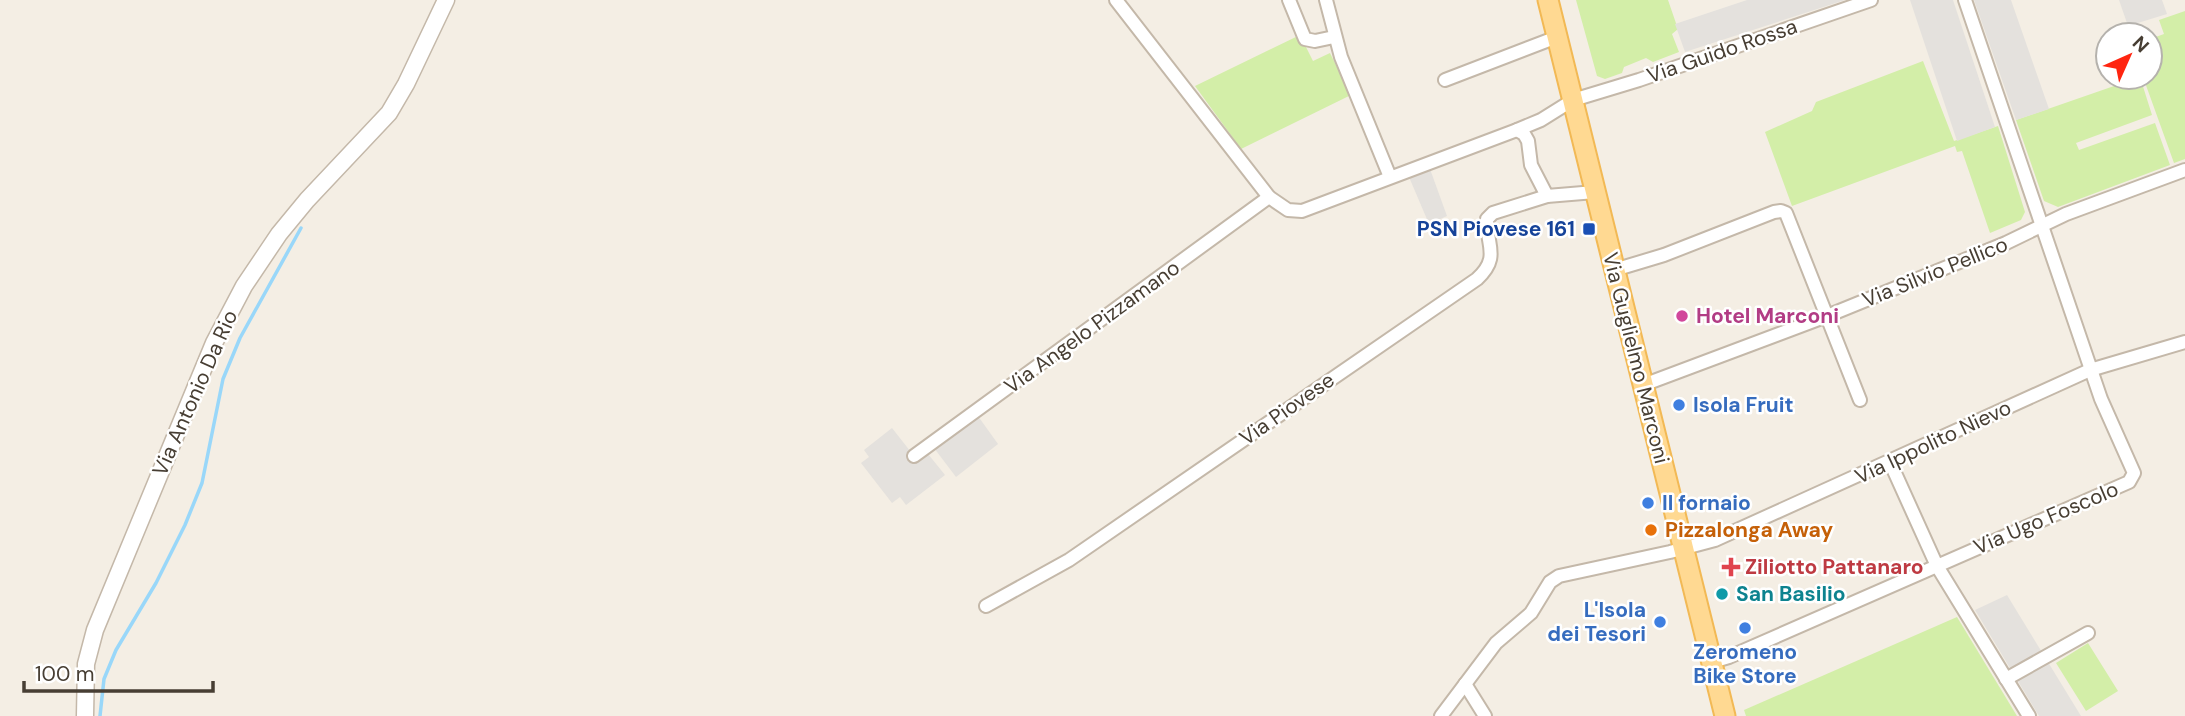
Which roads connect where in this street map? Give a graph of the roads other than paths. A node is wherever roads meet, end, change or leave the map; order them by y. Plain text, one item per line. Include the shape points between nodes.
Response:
1 (446, 0) edge
2 (1116, 0) edge
3 (1289, 0) edge
4 (1326, 0) edge
5 (1548, 0) edge
6 (1871, 0) edge
7 (1965, 0) edge
8 (1334, 37) junction
9 (1557, 37) junction
10 (1445, 80) dead end
11 (1573, 100) junction
12 (1517, 130) junction
13 (2185, 170) edge
14 (1390, 177) junction
15 (1595, 192) junction
16 (1547, 195) junction
17 (1269, 197) junction
18 (2042, 226) junction
19 (1614, 270) junction
20 (1827, 316) junction
21 (2185, 342) edge
22 (2091, 370) junction
23 (1643, 385) junction
24 (1860, 400) dead end
25 (914, 456) dead end
26 (1890, 462) junction
27 (1684, 549) junction
28 (1937, 566) junction
29 (986, 606) dead end
30 (2088, 633) dead end
31 (1712, 662) junction
32 (2006, 679) junction
33 (1465, 684) junction
34 (85, 716) edge
35 (1441, 716) edge
36 (1485, 716) edge
37 (1724, 716) edge
38 (2029, 716) edge

1 - 34 street, Via Antonio Da Rio via 389,113 279,234 214,343 95,630 86,664
2 - 17 street
3 - 8 street via 1305,38
4 - 8 street
5 - 9 main road, Via Guglielmo Marconi
6 - 11 street, Via Guido Rossa
7 - 18 street
8 - 14 street
9 - 10 street
9 - 11 main road, Via Guglielmo Marconi
11 - 12 street
11 - 15 main road, Via Guglielmo Marconi
12 - 14 street
12 - 16 street via 1528,141 1531,165
13 - 18 street, Via Silvio Pellico
14 - 17 street via 1302,211 1288,210
15 - 16 street, Via Piovese
15 - 19 main road, Via Guglielmo Marconi
16 - 29 street, Via Piovese via 1500,210 1487,219 1492,254 1477,279 1069,560
17 - 25 street, Via Angelo Pizzamano
18 - 20 street, Via Silvio Pellico
18 - 22 street, Via Ugo Foscolo
19 - 20 street via 1781,211 1786,213
19 - 23 main road, Via Guglielmo Marconi
20 - 23 street, Via Silvio Pellico
20 - 24 street
21 - 22 street, Via Ippolito Nievo
22 - 26 street, Via Ippolito Nievo
22 - 28 street, Via Ugo Foscolo via 2134,473 2129,482
23 - 27 main road, Via Guglielmo Marconi
26 - 27 street, Via Ippolito Nievo via 1715,540
26 - 28 street
27 - 31 main road, Via Guglielmo Marconi
27 - 33 street, Via Ippolito Nievo via 1559,576 1550,582 1531,613 1496,643
28 - 31 street, Via Ugo Foscolo
28 - 32 street
30 - 32 street
31 - 37 main road, Via Guglielmo Marconi
32 - 38 street
33 - 35 street, Via Ippolito Nievo
33 - 36 street

